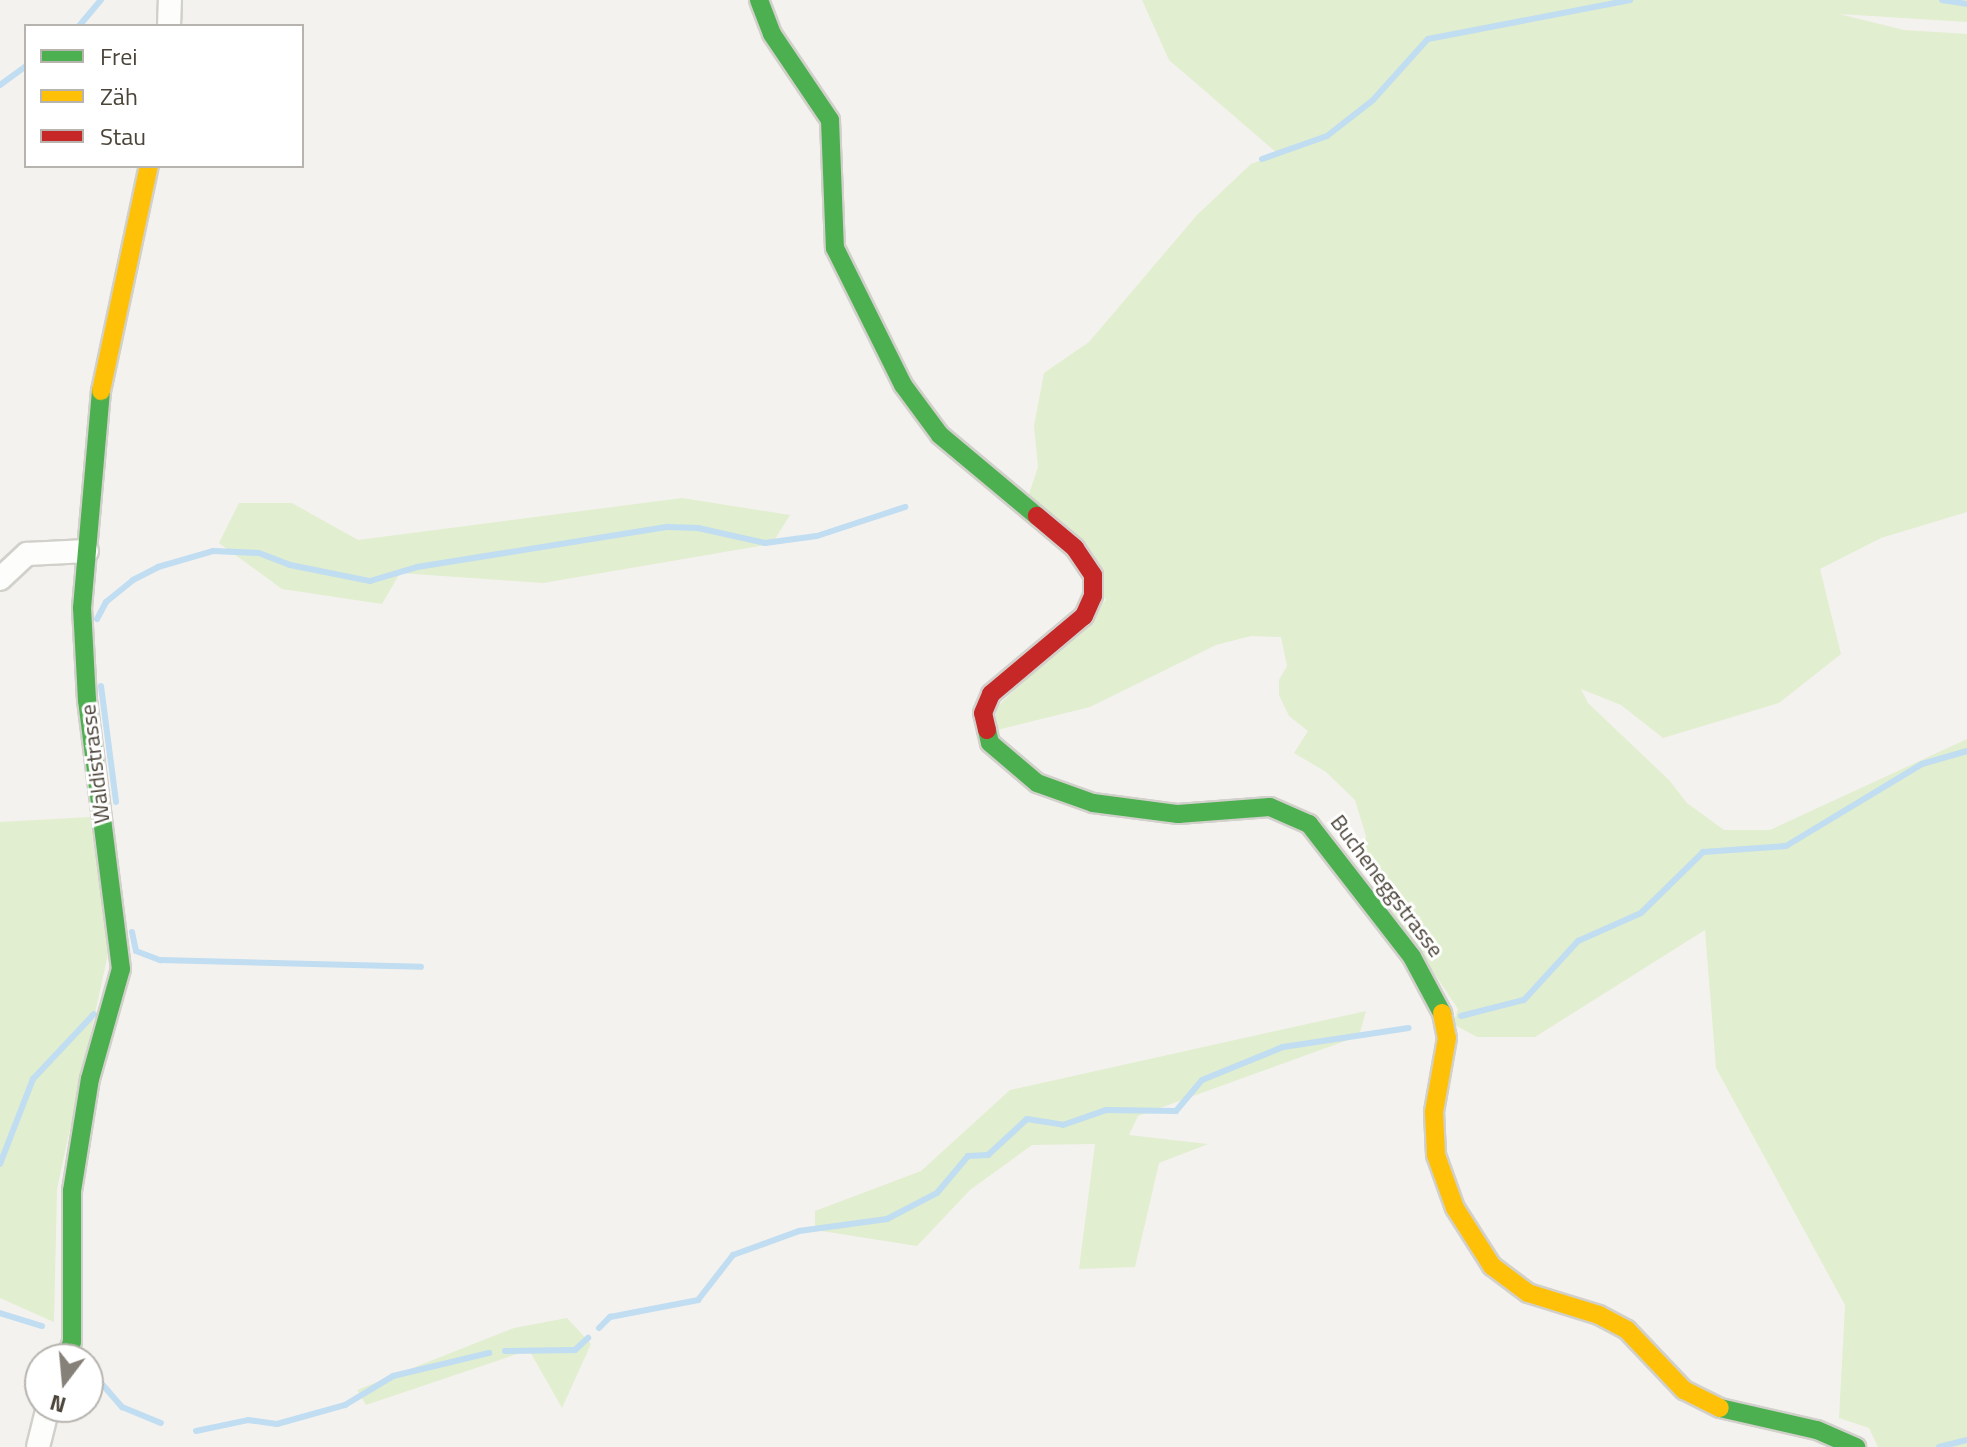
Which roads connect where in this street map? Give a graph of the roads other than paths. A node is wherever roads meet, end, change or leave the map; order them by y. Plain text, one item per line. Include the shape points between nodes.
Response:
1 (170, 0) edge
2 (759, 0) edge
3 (169, 24) edge
4 (149, 168) edge
5 (87, 551) junction
6 (0, 579) edge
7 (72, 1343) edge
8 (44, 1423) edge
9 (38, 1447) edge
10 (1856, 1447) edge

1 - 3 street
2 - 10 street, Bucheneggstrasse via 772,34 830,120 835,248 903,385 940,435 1075,548 1093,575 1093,596 1084,616 991,694 983,713 990,743 1030,779 1093,803 1178,814 1270,807 1309,824 1402,944 1440,1004 1447,1038 1434,1112 1436,1155 1455,1208 1499,1274 1528,1293 1599,1315 1627,1330 1704,1404 1817,1430
4 - 5 street, Waldistrasse via 102,383
5 - 6 street via 27,554
5 - 7 street, Waldistrasse via 82,608 87,700 121,969 90,1079 72,1191
8 - 9 street

